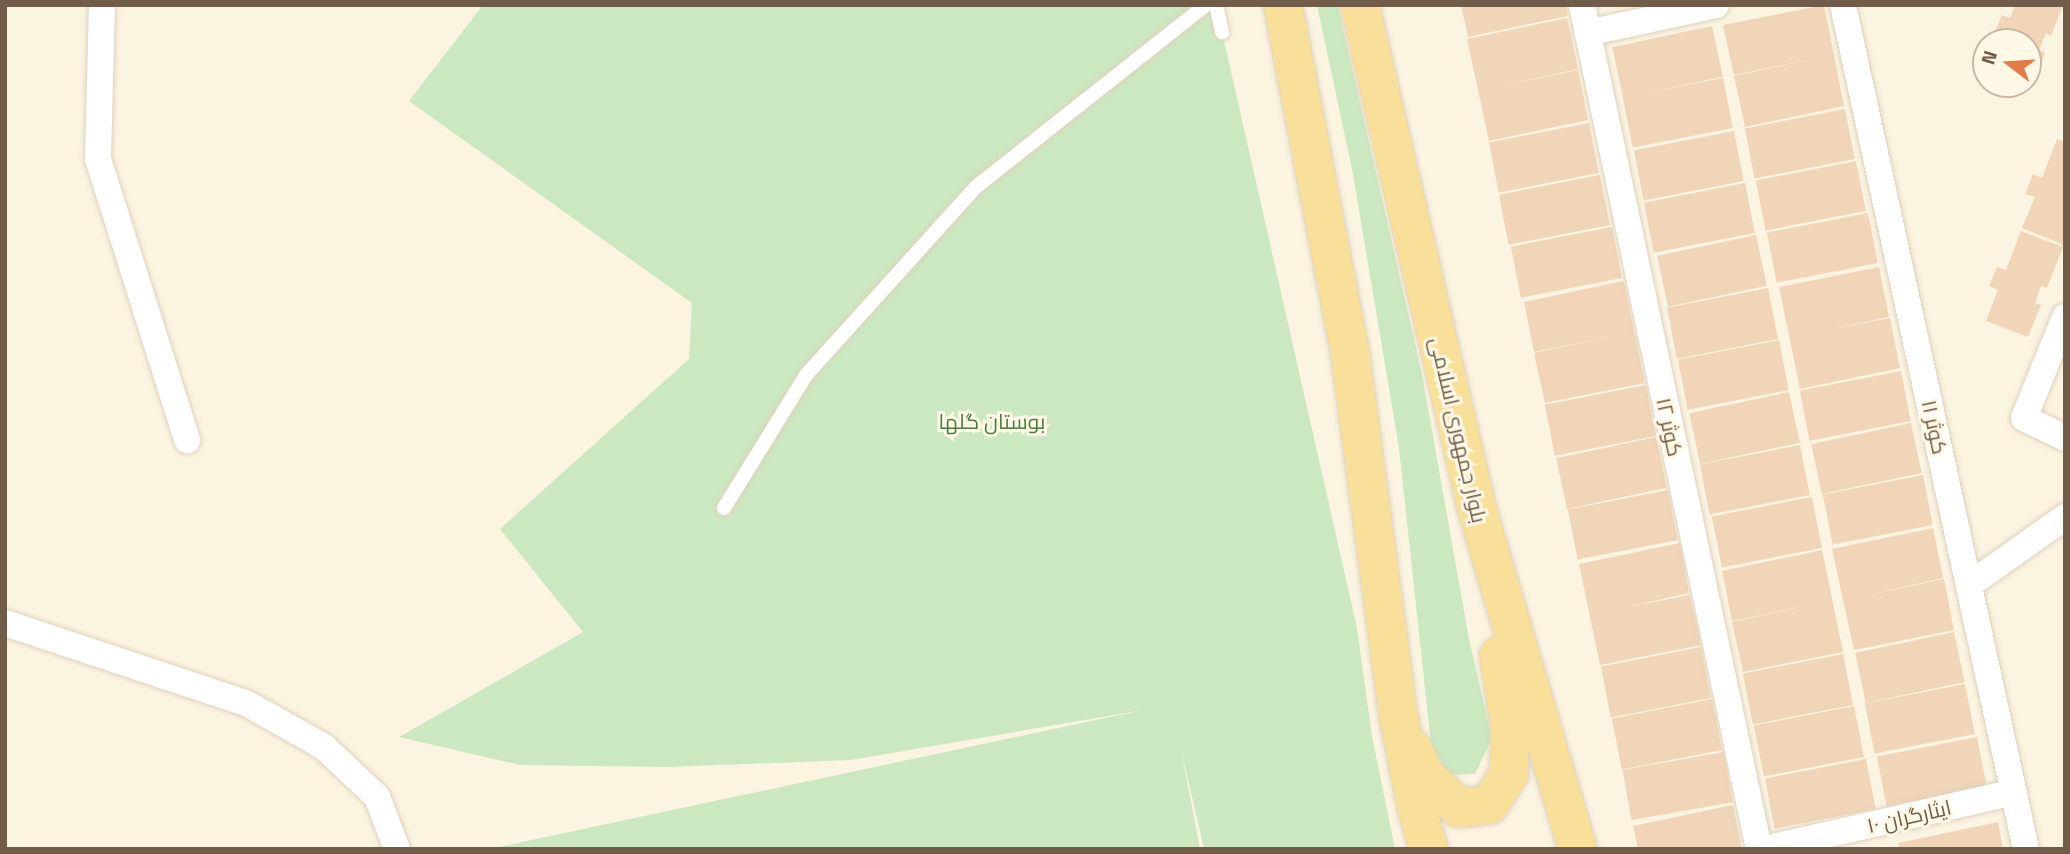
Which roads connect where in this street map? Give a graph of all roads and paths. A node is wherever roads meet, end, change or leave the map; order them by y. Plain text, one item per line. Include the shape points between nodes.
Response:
1 (102, 5) edge
2 (1206, 5) edge
3 (1216, 5) edge
4 (1283, 5) edge
5 (1360, 5) edge
6 (1581, 5) edge
7 (1716, 5) edge
8 (1843, 5) edge
9 (1222, 32) dead end
10 (1587, 33) junction
11 (2065, 317) edge
12 (2065, 438) edge
13 (187, 440) dead end
14 (724, 508) dead end
15 (1477, 509) junction
16 (2065, 517) edge
17 (1969, 584) junction
18 (5, 623) edge
19 (1399, 719) junction
20 (2014, 792) junction
21 (397, 849) edge
22 (1429, 849) edge
23 (1577, 849) edge
24 (1762, 849) edge
25 (2026, 849) edge

1 - 13 street via 99,159
2 - 14 lane via 976,187 806,375
3 - 9 lane
4 - 19 main road via 1350,353
5 - 15 main road, بلوار جمهوری اسلامی
6 - 10 street, کوثر ۱۲
7 - 10 street
8 - 17 street, کوثر ۱۱
10 - 24 street, کوثر ۱۲
11 - 12 street via 2024,418
15 - 19 main road via 1510,725 1509,774 1489,805 1459,808 1424,775
15 - 23 main road, بلوار جمهوری اسلامی
16 - 17 street
17 - 20 street, کوثر ۱۱
18 - 21 street via 246,702 324,747 377,797
19 - 22 main road
20 - 24 street, ایثارگران ۱۰
20 - 25 street, کوثر ۱۱

